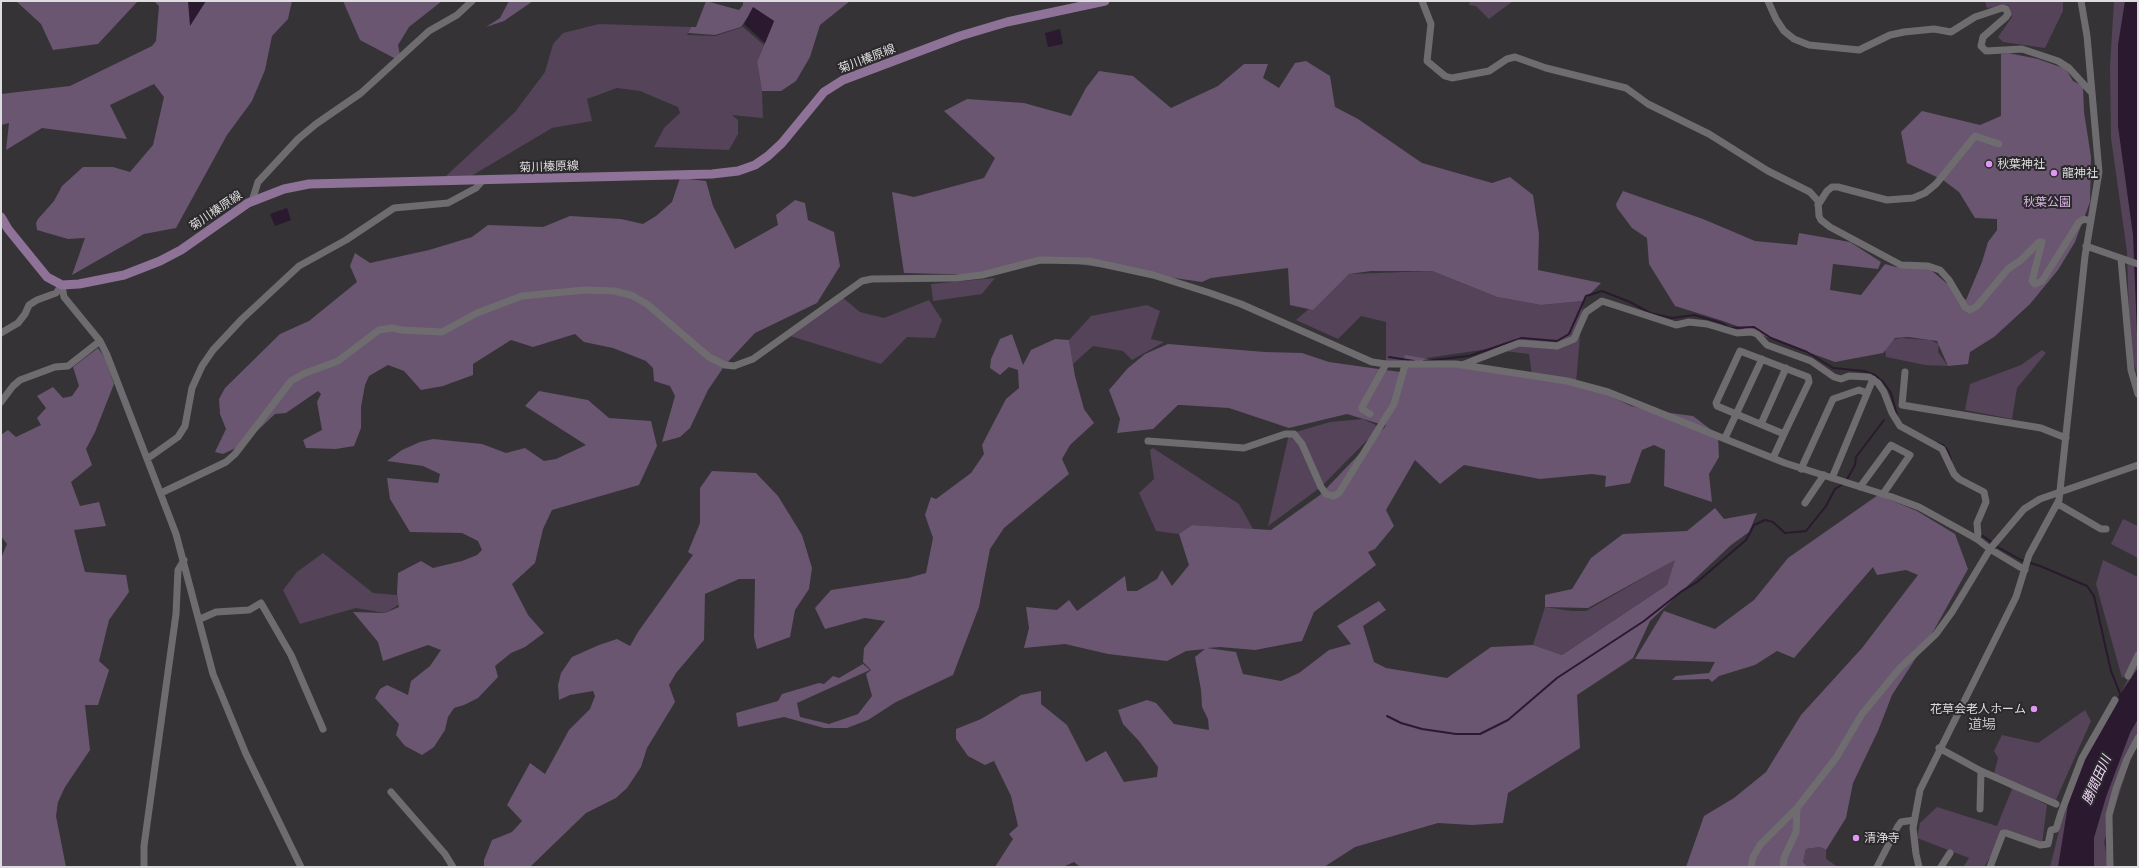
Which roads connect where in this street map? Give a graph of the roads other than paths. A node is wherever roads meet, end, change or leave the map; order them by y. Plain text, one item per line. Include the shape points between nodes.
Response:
1 (472, 1) edge
2 (1105, 1) edge
3 (1422, 1) edge
4 (1768, 1) edge
5 (2081, 1) edge
6 (2090, 91) junction
7 (1999, 144) dead end
8 (483, 180) junction
9 (252, 201) junction
10 (1818, 205) junction
11 (1, 217) edge
12 (2090, 221) junction
13 (2086, 246) junction
14 (2121, 259) junction
15 (2138, 264) edge
16 (62, 284) junction
17 (1, 333) edge
18 (100, 341) junction
19 (1762, 359) junction
20 (1386, 364) junction
21 (1405, 365) junction
22 (1462, 365) junction
23 (1786, 368) junction
24 (1905, 372) dead end
25 (1873, 379) junction
26 (1867, 393) junction
27 (2138, 394) edge
28 (1, 402) edge
29 (1370, 414) dead end
30 (1736, 414) junction
31 (1762, 424) junction
32 (1784, 434) junction
33 (1725, 438) junction
34 (2066, 438) junction
35 (1148, 441) dead end
36 (1772, 458) junction
37 (147, 459) junction
38 (2138, 465) edge
39 (1802, 469) junction
40 (1824, 475) junction
41 (1832, 478) junction
42 (1860, 487) junction
43 (2059, 492) junction
44 (161, 493) junction
45 (1883, 494) junction
46 (1805, 503) dead end
47 (2058, 504) junction
48 (2106, 529) dead end
49 (1975, 538) junction
50 (1990, 548) junction
51 (184, 560) junction
52 (2025, 568) junction
53 (200, 619) junction
54 (2138, 655) edge
55 (2128, 676) dead end
56 (2115, 700) dead end
57 (324, 729) dead end
58 (2138, 738) edge
59 (1939, 748) junction
60 (1981, 771) junction
61 (391, 792) dead end
62 (2056, 804) dead end
63 (1797, 808) junction
64 (1980, 809) dead end
65 (1914, 820) junction
66 (1950, 853) dead end
67 (144, 867) edge
68 (301, 867) edge
69 (453, 867) edge
70 (1751, 867) edge
71 (1783, 867) edge
72 (1877, 867) edge
73 (1919, 867) edge
74 (1941, 867) edge
75 (1990, 867) edge
76 (2110, 867) edge

1 - 9 street via 457,15 429,31 361,93 298,139 258,182
2 - 8 main road, 菊川榛原線 via 1007,22 960,36 843,80 824,92 768,156 755,165 738,171
3 - 10 street via 1431,24 1427,61 1446,76 1452,78 1489,71 1507,59 1515,57 1546,68 1626,88 1648,104 1709,134 1768,171 1810,192 1818,201
4 - 6 street via 1784,31 1794,39 1809,45 1859,50 1890,35 1904,32 1934,29 1952,32 1975,17 2006,9 2006,17 1983,37 1981,46 1986,50 2022,49 2058,61 2069,68
5 - 6 street via 2087,36
6 - 12 street via 2094,107 2099,172
7 - 10 street via 1975,136 1936,184 1913,198 1887,200 1838,186 1827,191
8 - 9 main road, 菊川榛原線 via 309,184 284,189
8 - 37 street via 476,188 448,203 394,208 346,240 299,266 213,350 192,388 185,426 178,437
9 - 16 main road, 菊川榛原線 via 181,250 160,261 105,280
10 - 12 street via 1821,220 1833,229 1901,265 1928,266 1940,270 1965,307 1970,310 1977,306 2008,269 2022,260 2039,242 2042,242 2032,281 2034,284 2042,281 2079,222
11 - 16 main road via 48,277
12 - 13 street
13 - 14 street
13 - 34 street
14 - 15 street
14 - 27 street via 2130,370
16 - 17 street via 56,293 28,305 18,323
16 - 18 street via 64,297
18 - 28 street via 68,366 55,367 20,380
18 - 37 street
19 - 23 street
19 - 30 street
19 - 30 street via 1740,351 1716,403 1717,406
20 - 21 street
20 - 29 street via 1362,407
20 - 44 street via 1356,356 1280,321 1210,293 1153,275 1089,260 1040,260 982,275 956,278 872,278 862,281 753,359 734,366 725,365 709,357 656,311 631,295 614,291 544,293 522,296 497,305 442,332 392,328 374,332 338,361 291,381 236,454 226,462
21 - 22 street
21 - 35 street via 1394,404 1339,493 1334,496 1326,494 1320,487 1302,444 1294,434 1284,434 1244,448
22 - 25 street via 1519,343 1557,346 1574,339 1586,312 1602,301 1676,325 1689,322 1707,324 1737,333 1751,332 1757,334 1767,345 1811,361 1834,377 1841,379 1858,376
22 - 33 street via 1584,385
23 - 31 street
23 - 32 street via 1808,377 1809,382
24 - 34 street via 1902,404 2041,428
25 - 26 street
25 - 49 street via 1884,392 1900,426 1942,449 1954,474 1984,492 1986,502 1977,522 1978,534
26 - 39 street via 1859,390 1833,399
26 - 41 street
30 - 31 street
30 - 33 street
31 - 32 street
32 - 36 street
33 - 36 street
34 - 43 street
36 - 39 street
37 - 44 street
38 - 43 street
39 - 40 street
40 - 41 street
40 - 46 street
41 - 42 street
42 - 45 street
42 - 45 street via 1891,445 1910,455
43 - 47 street
43 - 50 street via 2040,499 2024,509
44 - 51 street
45 - 49 street via 1919,507
47 - 48 street via 2101,529
47 - 52 street
49 - 50 street
50 - 52 street
50 - 63 street via 1936,634 1900,668 1862,714 1836,758
51 - 53 street
51 - 67 street via 178,570 176,614 144,846
52 - 59 street via 2016,597
53 - 57 street via 216,612 249,610 261,604 291,655
53 - 68 street via 214,674 226,706 264,794
54 - 55 street
56 - 75 street via 2082,758 2056,829 2051,830 2048,844 2040,845 2003,833
58 - 76 street via 2125,765 2109,815
59 - 60 street
59 - 65 street via 1920,790
60 - 62 street
60 - 64 street
61 - 69 street via 445,854
63 - 70 street via 1760,845
63 - 71 street via 1796,832 1784,858
65 - 72 street via 1901,822
65 - 73 street via 1913,839
66 - 74 street

